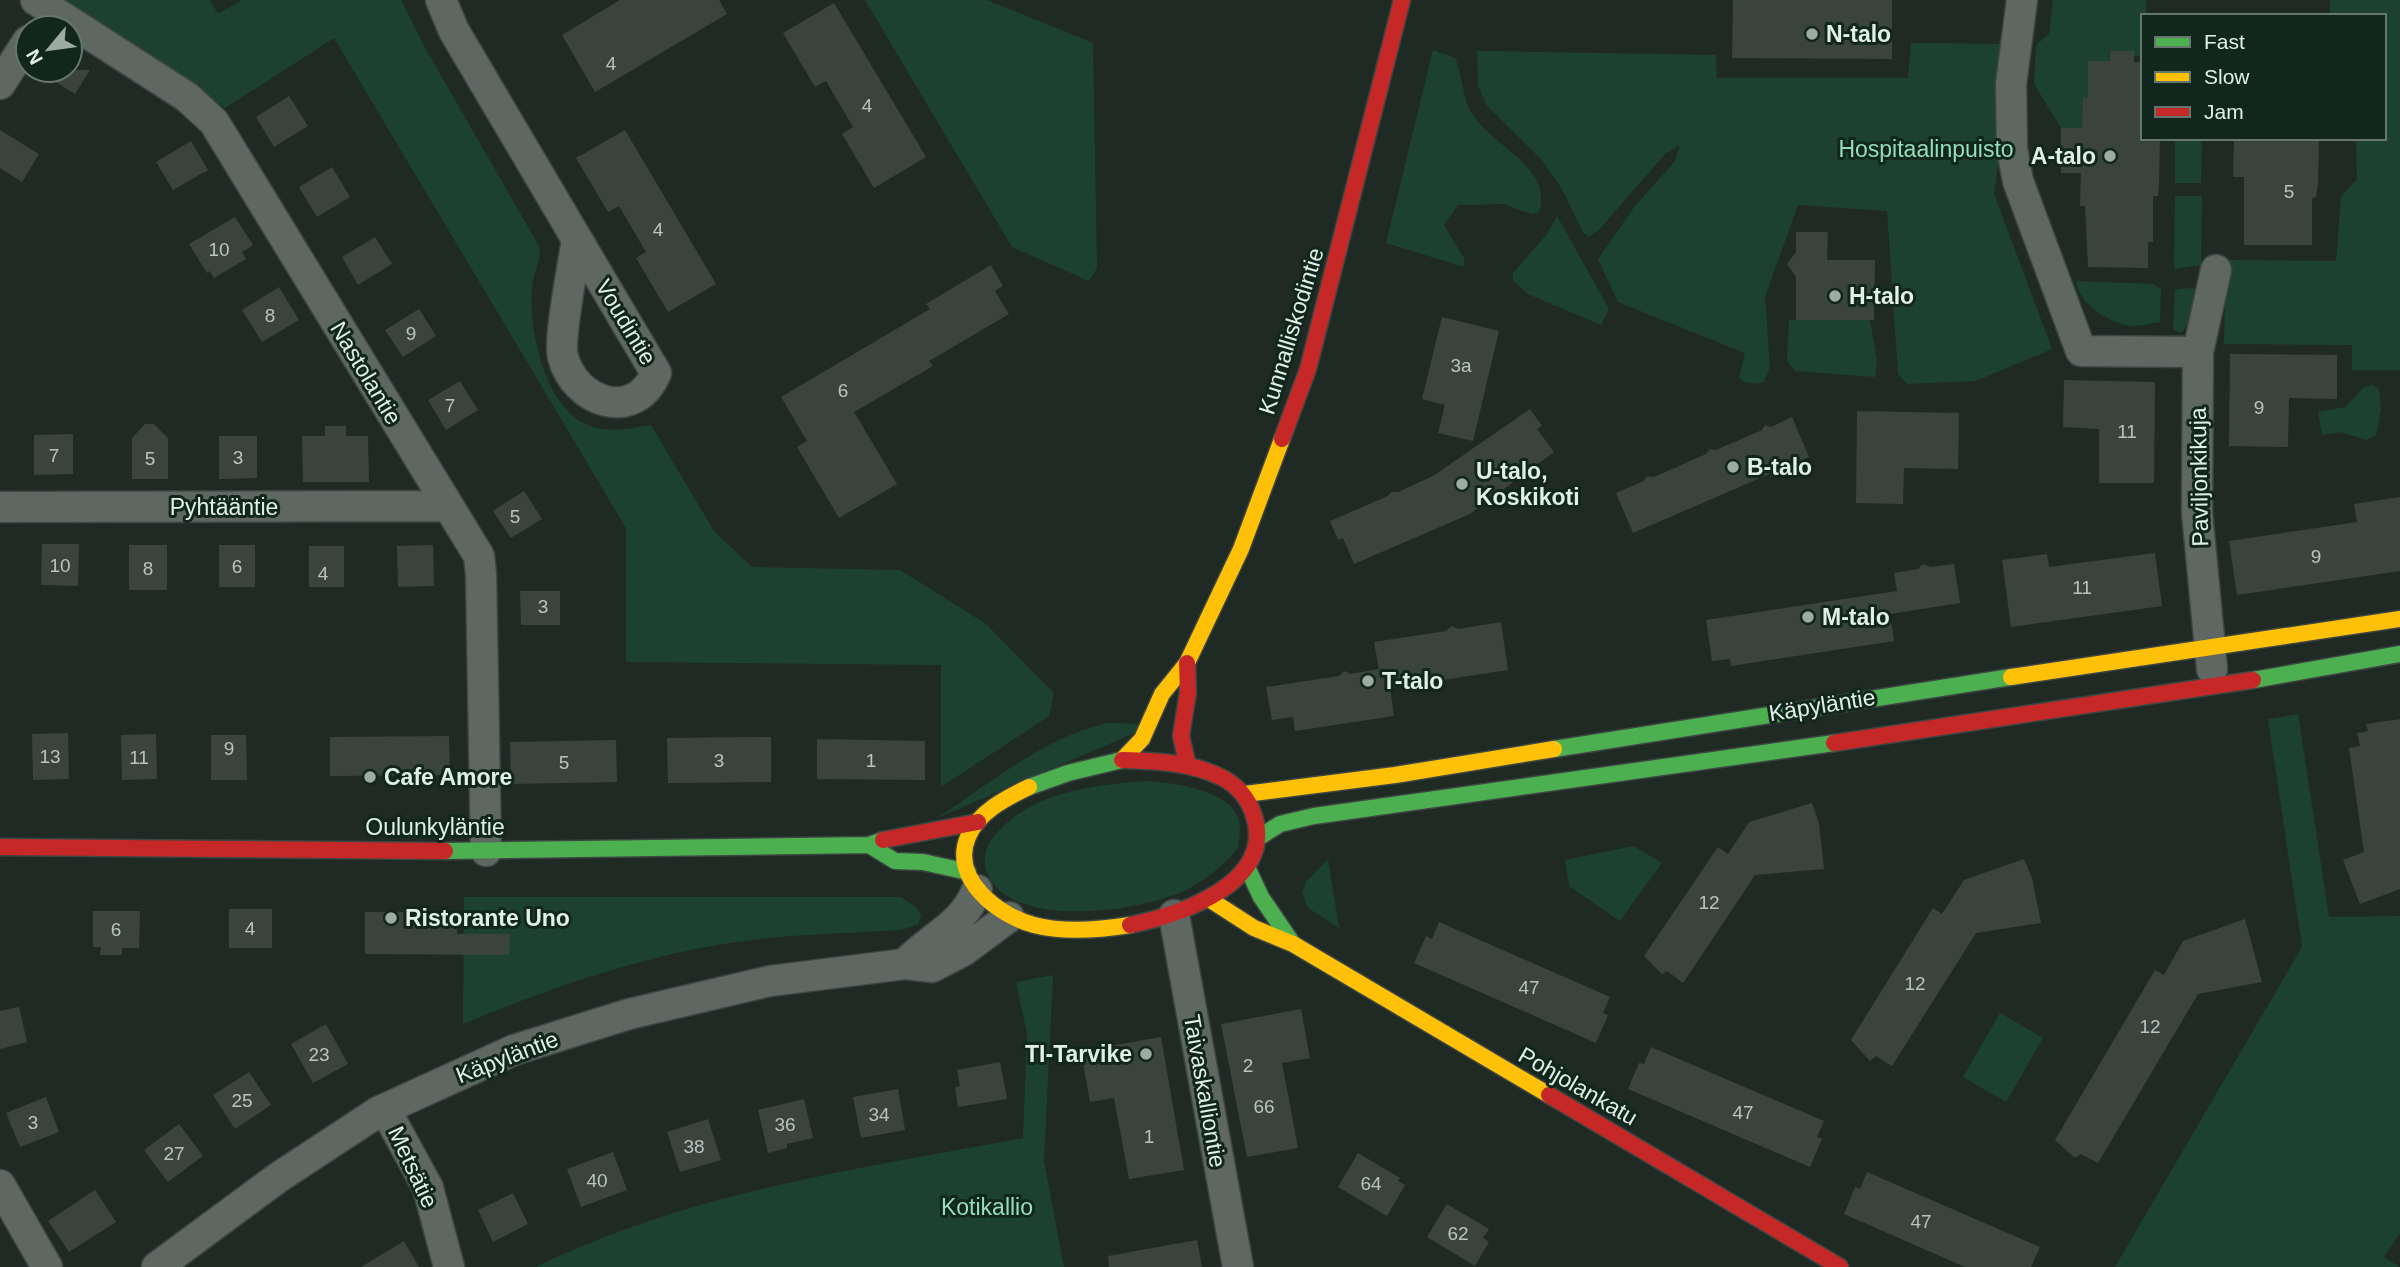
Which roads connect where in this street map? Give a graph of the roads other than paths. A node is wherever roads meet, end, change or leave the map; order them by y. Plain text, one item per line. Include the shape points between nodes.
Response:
1 (441, 0) edge
2 (1402, 0) edge
3 (2022, 0) edge
4 (40, 12) edge
5 (14, 62) edge
6 (0, 84) edge
7 (577, 239) junction
8 (2216, 270) dead end
9 (2198, 352) junction
10 (448, 506) junction
11 (0, 507) edge
12 (2400, 619) edge
13 (2208, 646) junction
14 (2400, 654) edge
15 (1187, 663) junction
16 (2214, 685) junction
17 (1122, 761) junction
18 (1188, 766) junction
19 (1245, 794) junction
20 (978, 822) junction
21 (1258, 838) junction
22 (869, 845) junction
23 (0, 847) edge
24 (486, 851) junction
25 (1247, 867) junction
26 (972, 881) junction
27 (1209, 899) junction
28 (1174, 915) junction
29 (1009, 916) junction
30 (1293, 944) junction
31 (905, 964) junction
32 (384, 1109) junction
33 (0, 1185) edge
34 (47, 1267) edge
35 (157, 1267) edge
36 (449, 1267) edge
37 (1238, 1267) edge
38 (1840, 1267) edge

1 - 7 street, Voudintie via 454,31
2 - 15 main road, Kunnalliskodintie via 1308,369 1241,549
3 - 9 street via 2010,105 2012,149 2018,181 2081,351
4 - 10 street, Nastolantie via 187,97 214,122
5 - 6 street
7 - 7 street, Voudintie via 562,356 579,387 597,399 617,404 650,387 656,373
8 - 9 street, Paviljonkikuja
9 - 13 street, Paviljonkikuja via 2197,512
10 - 11 street, Pyhtääntie
10 - 24 street, Nastolantie via 479,556 481,574
12 - 13 main road, Käpyläntie
13 - 16 street, Paviljonkikuja
13 - 19 main road, Käpyläntie via 1395,775
14 - 16 main road, Käpyläntie
15 - 17 main road, Kunnalliskodintie via 1162,694 1142,739
15 - 18 main road, Kunnalliskodintie via 1181,736
16 - 21 main road, Käpyläntie via 1307,817 1280,824
17 - 18 main road
17 - 20 main road via 1078,768 1030,785 1004,799
18 - 19 main road via 1220,777
19 - 21 main road
20 - 22 main road, Oulunkyläntie via 897,835
20 - 26 main road via 966,849
21 - 25 main road
22 - 24 main road, Oulunkyläntie
22 - 26 main road, Oulunkyläntie via 895,861 923,862
23 - 24 main road, Oulunkyläntie
25 - 27 main road
25 - 30 main road, Pohjolankatu via 1255,890
26 - 29 main road
26 - 31 street via 961,918
27 - 28 main road
27 - 30 main road, Pohjolankatu via 1254,928
28 - 29 main road via 1070,930 1031,925
28 - 37 street, Taivaskalliontie
29 - 31 street, Käpyläntie via 946,961 932,967
30 - 38 main road, Pohjolankatu
31 - 32 street, Käpyläntie via 770,981 629,1014 514,1050
32 - 35 street, Käpyläntie via 279,1177
32 - 36 street, Metsätie via 428,1188
33 - 34 street

